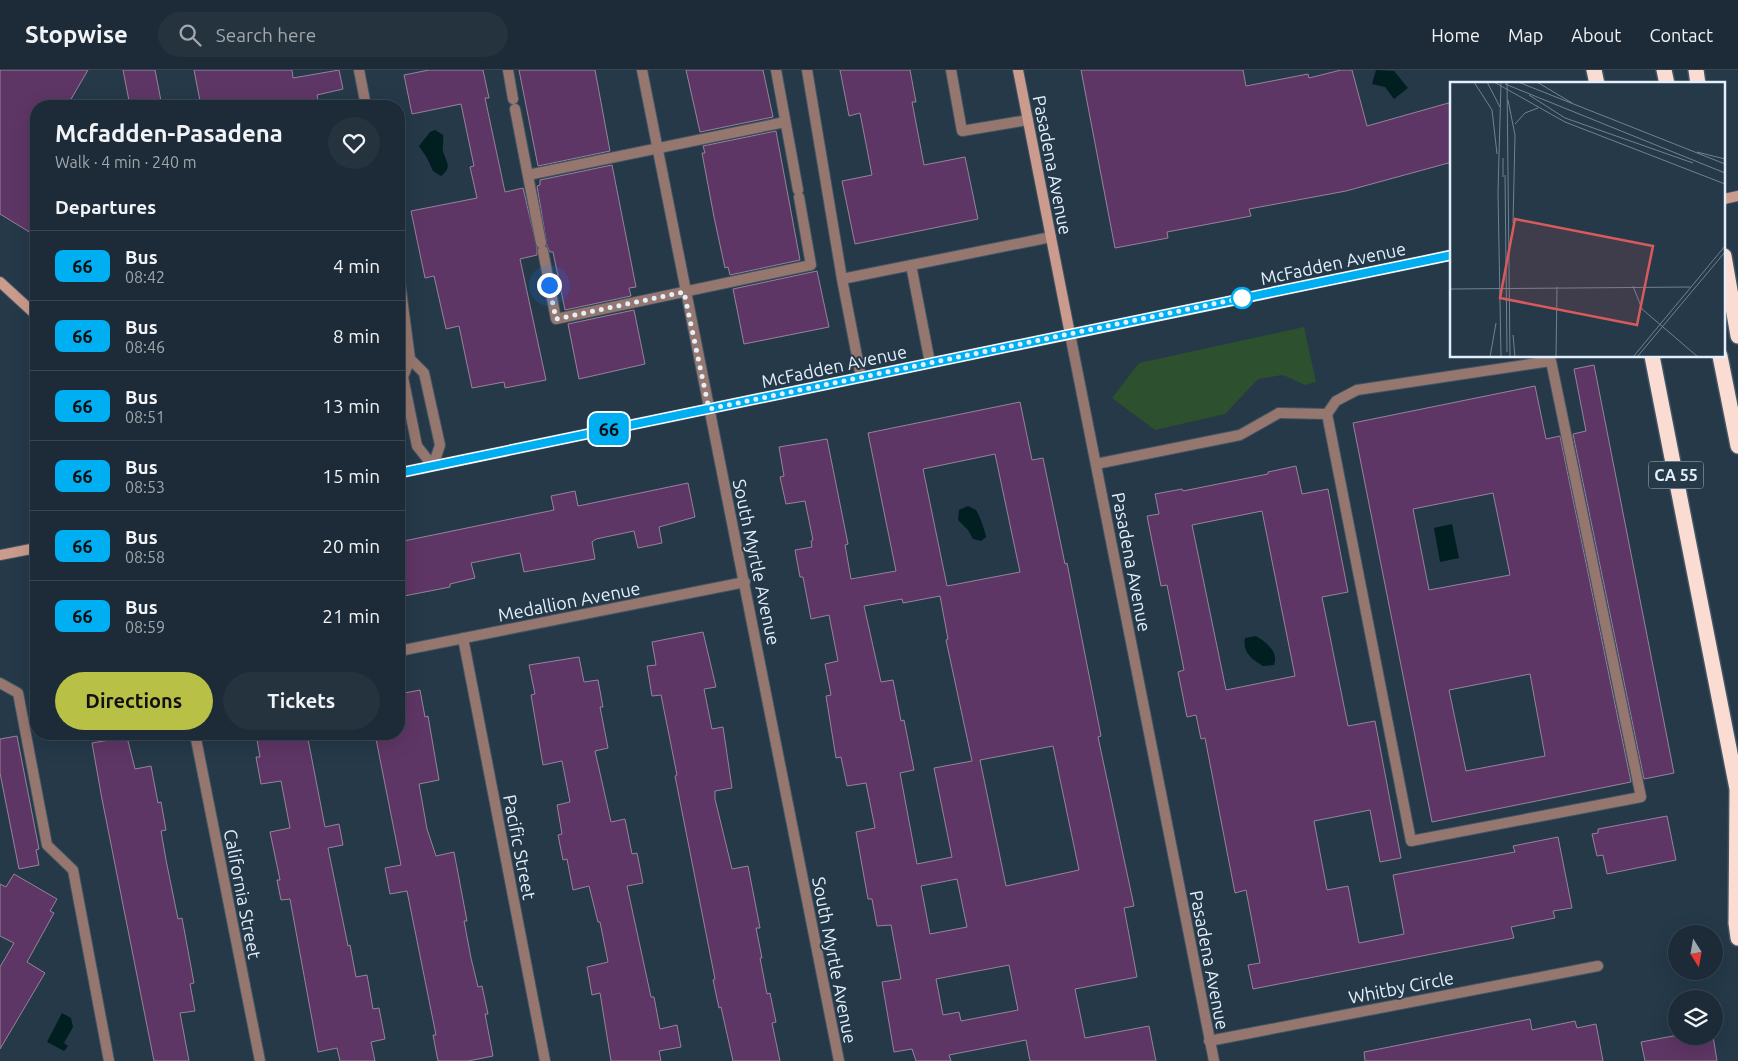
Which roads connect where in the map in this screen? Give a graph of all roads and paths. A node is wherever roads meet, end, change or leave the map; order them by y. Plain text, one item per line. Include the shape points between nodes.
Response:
1 (359, 70) edge
2 (508, 70) edge
3 (642, 70) edge
4 (776, 70) edge
5 (807, 70) edge
6 (951, 70) edge
7 (1018, 70) edge
8 (365, 100) edge
9 (1028, 120) junction
10 (785, 122) junction
11 (657, 149) junction
12 (528, 175) junction
13 (1051, 237) junction
14 (1450, 255) edge
15 (911, 265) junction
16 (1726, 269) edge
17 (842, 279) junction
18 (0, 282) edge
19 (684, 292) junction
20 (30, 310) edge
21 (405, 321) edge
22 (1070, 334) junction
23 (1738, 336) edge
24 (1652, 358) edge
25 (1720, 358) edge
26 (410, 359) junction
27 (930, 362) junction
28 (405, 372) edge
29 (861, 377) junction
30 (405, 387) edge
31 (709, 409) junction
32 (1327, 414) junction
33 (1738, 446) edge
34 (1096, 464) junction
35 (433, 466) junction
36 (405, 472) edge
37 (30, 549) edge
38 (0, 555) edge
39 (745, 582) junction
40 (462, 638) junction
41 (405, 650) edge
42 (0, 683) edge
43 (196, 740) edge
44 (1738, 792) edge
45 (1738, 938) edge
46 (1598, 966) dead end
47 (1210, 1041) junction
48 (110, 1061) edge
49 (260, 1061) edge
50 (545, 1061) edge
51 (839, 1061) edge
52 (1214, 1061) edge

1 - 8 street
2 - 12 street
3 - 11 street, South Myrtle Avenue
4 - 10 street
5 - 17 street
6 - 9 street via 962,131
7 - 9 main road, Pasadena Avenue
9 - 13 main road, Pasadena Avenue
10 - 11 street
10 - 19 street via 811,265
11 - 12 street
11 - 19 street, South Myrtle Avenue
12 - 19 street via 556,319
13 - 15 street
13 - 22 main road, Pasadena Avenue
14 - 22 main road, McFadden Avenue
15 - 17 street
15 - 27 street
16 - 23 highway
17 - 29 street
18 - 20 main road
19 - 31 street, South Myrtle Avenue
21 - 26 street
22 - 27 main road, McFadden Avenue
22 - 34 street, Pasadena Avenue
24 - 44 highway, CA 55
25 - 33 highway
26 - 28 street
26 - 35 street via 424,373 440,445
27 - 29 main road, McFadden Avenue
29 - 31 main road, McFadden Avenue
30 - 35 street via 417,446
31 - 35 main road, McFadden Avenue
31 - 39 street, South Myrtle Avenue
32 - 32 street via 1336,400 1357,390 1551,361 1641,797 1411,842
32 - 34 street via 1279,413 1240,435
34 - 47 street, Pasadena Avenue
35 - 36 main road, McFadden Avenue
37 - 38 main road
39 - 40 street, Medallion Avenue
39 - 51 street, South Myrtle Avenue
40 - 41 street, Medallion Avenue
40 - 50 street, Pacific Street
42 - 48 street via 18,693 47,845 73,870
43 - 49 street, California Street
44 - 45 highway
46 - 47 street, Whitby Circle
47 - 52 street, Pasadena Avenue

